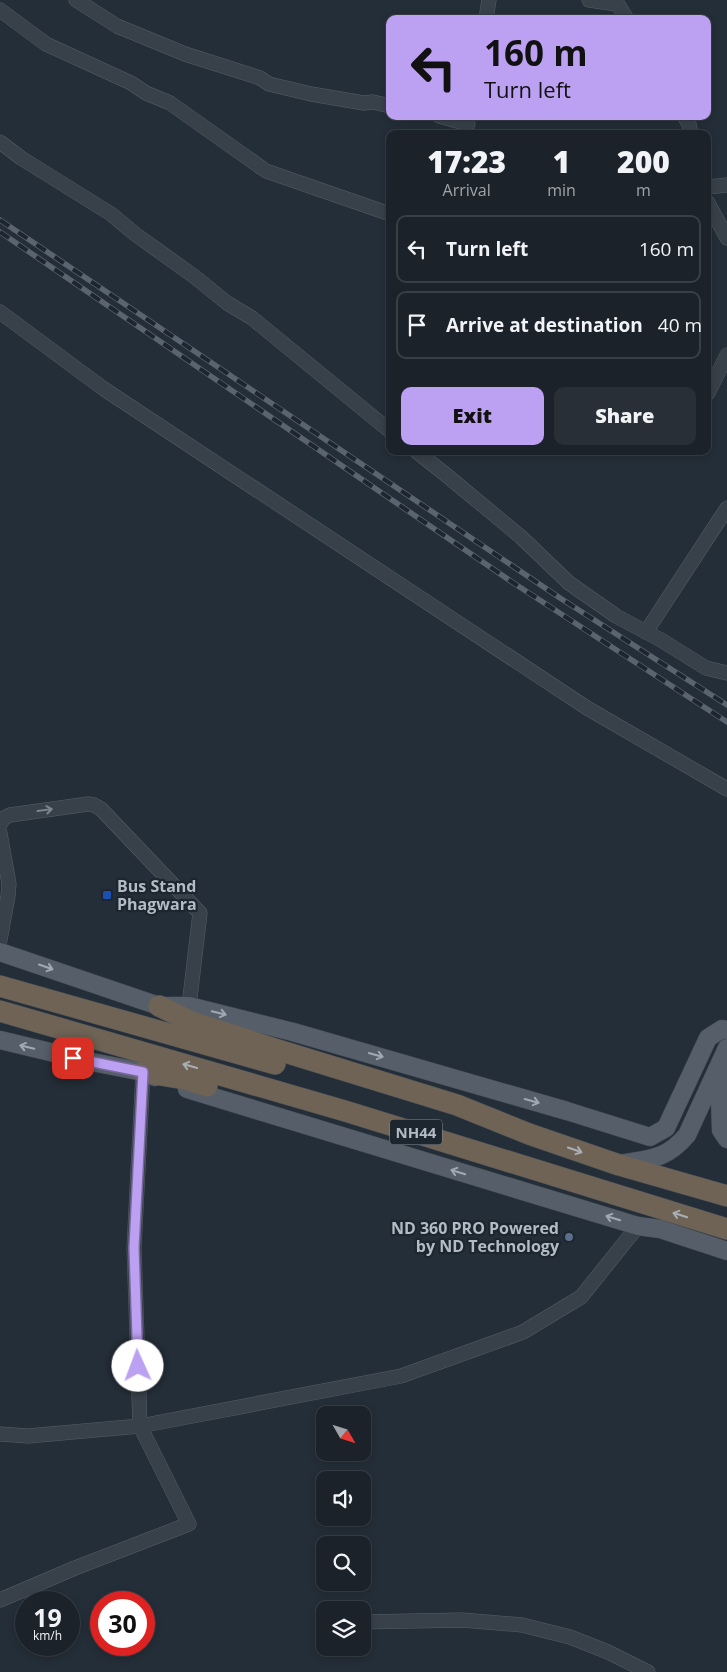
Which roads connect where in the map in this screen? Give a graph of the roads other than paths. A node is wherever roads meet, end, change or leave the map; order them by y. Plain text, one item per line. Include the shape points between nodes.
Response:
1 (76, 0) edge
2 (489, 0) edge
3 (589, 0) edge
4 (616, 2) edge
5 (0, 10) edge
6 (487, 15) edge
7 (624, 15) edge
8 (386, 105) edge
9 (452, 120) edge
10 (468, 125) edge
11 (0, 142) edge
12 (727, 184) edge
13 (711, 187) edge
14 (711, 209) edge
15 (386, 213) edge
16 (727, 238) edge
17 (0, 312) edge
18 (727, 355) edge
19 (711, 387) edge
20 (386, 428) edge
21 (421, 455) edge
22 (727, 508) edge
23 (646, 632) junction
24 (727, 673) edge
25 (727, 789) edge
26 (0, 824) edge
27 (0, 833) edge
28 (0, 940) edge
29 (0, 952) edge
30 (0, 986) edge
31 (159, 1006) junction
32 (189, 1006) junction
33 (0, 1011) edge
34 (727, 1030) edge
35 (0, 1040) edge
36 (727, 1048) edge
37 (719, 1067) junction
38 (143, 1072) junction
39 (529, 1134) junction
40 (727, 1139) edge
41 (510, 1161) junction
42 (619, 1165) junction
43 (727, 1196) edge
44 (638, 1226) junction
45 (727, 1229) edge
46 (727, 1251) edge
47 (140, 1426) junction
48 (0, 1434) edge
49 (0, 1600) edge
50 (371, 1622) edge
51 (648, 1672) edge

1 - 8 street via 117,26 269,84
2 - 6 street
3 - 4 street
4 - 7 street
5 - 15 street via 46,44 170,103 266,171
9 - 10 street
11 - 20 street via 111,214 227,303 252,318
12 - 13 street
14 - 16 street
17 - 25 street via 104,389 587,708
18 - 19 street
21 - 23 street via 521,537 569,583 616,616
22 - 23 street
23 - 24 street via 706,668
26 -> 32 street via 10,815 88,804 101,810 200,914
27 - 28 street via 9,884
29 -> 31 main road
30 - 39 highway, NH44
31 - 32 main road
31 - 39 highway via 192,1022 457,1105
32 -> 34 main road via 293,1032 650,1137 666,1128 708,1038 722,1029
41 -> 33 highway, NH44
38 -> 35 main road
36 - 37 main road
37 - 40 main road via 721,1130
37 - 42 main road via 687,1135 678,1146 662,1157
38 - 41 highway via 184,1079 407,1142
44 -> 38 main road via 206,1095
38 - 47 street via 134,1248
39 -> 42 highway, NH44
45 -> 41 highway, NH44
42 - 43 highway, NH44
44 - 46 main road via 660,1229
44 - 47 street via 581,1296 524,1332 401,1376
47 - 48 street via 28,1436
47 - 49 street via 189,1524
50 - 51 street via 462,1620 522,1625 570,1637

